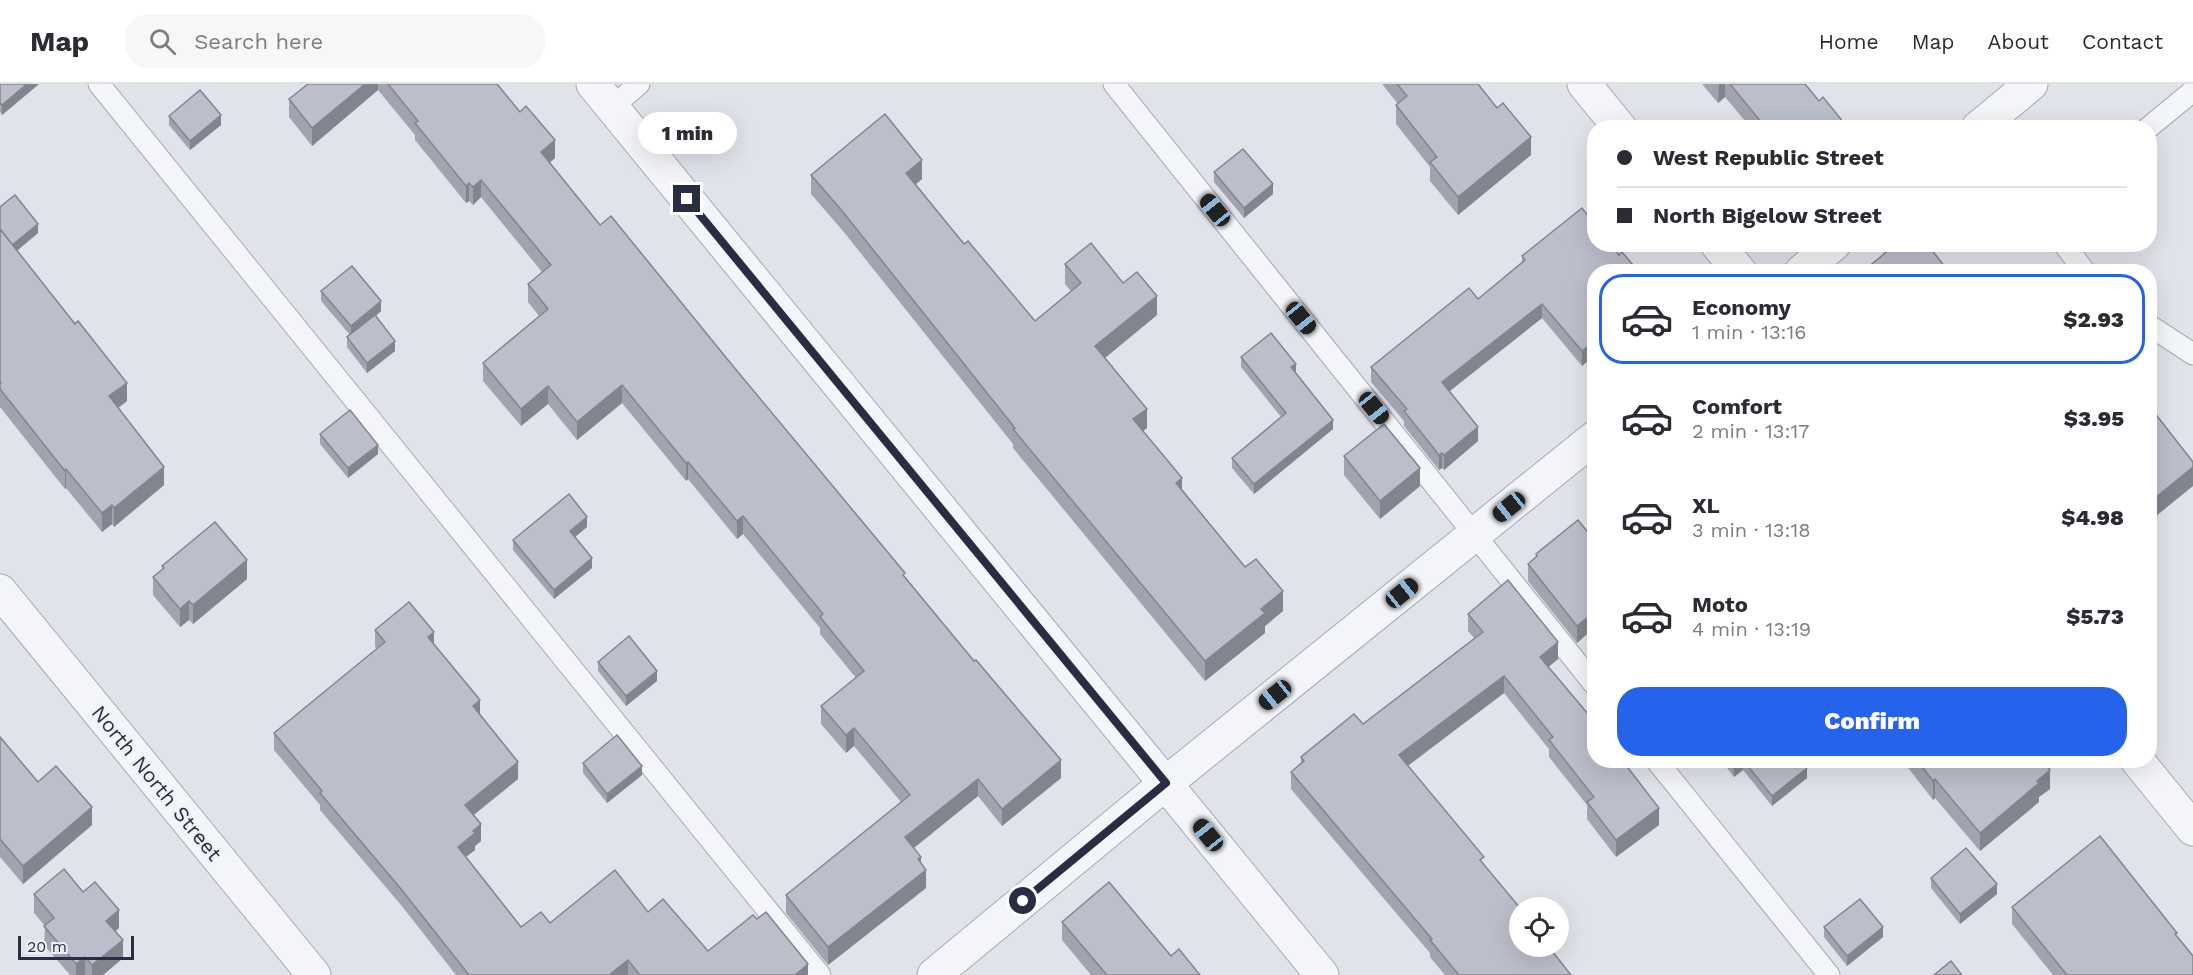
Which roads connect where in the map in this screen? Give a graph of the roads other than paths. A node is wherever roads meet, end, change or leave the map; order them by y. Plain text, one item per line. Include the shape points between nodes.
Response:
1 (99, 84) edge
2 (639, 84) edge
3 (1114, 84) edge
4 (1584, 84) edge
5 (2031, 84) edge
6 (2193, 91) edge
7 (602, 96) edge
8 (1613, 120) edge
9 (1988, 120) edge
10 (2157, 121) edge
11 (1724, 252) edge
12 (1825, 252) edge
13 (1733, 264) edge
14 (1810, 264) edge
15 (2157, 330) edge
16 (2192, 350) edge
17 (1587, 444) edge
18 (1474, 535) junction
19 (0, 591) edge
20 (1587, 675) edge
21 (1662, 768) edge
22 (2143, 768) edge
23 (1166, 783) junction
24 (2193, 830) edge
25 (314, 975) edge
26 (820, 975) edge
27 (934, 975) edge
28 (1322, 975) edge
29 (1829, 975) edge

1 - 26 lane
2 - 7 lane
3 - 18 lane
4 - 8 street
5 - 9 street
6 - 10 lane
7 - 23 street
11 - 13 street
12 - 14 street
15 - 16 lane
17 - 18 street
18 - 20 lane
18 - 23 street
19 - 25 street, North North Street
21 - 29 lane
22 - 24 street
23 - 27 street
23 - 28 street

